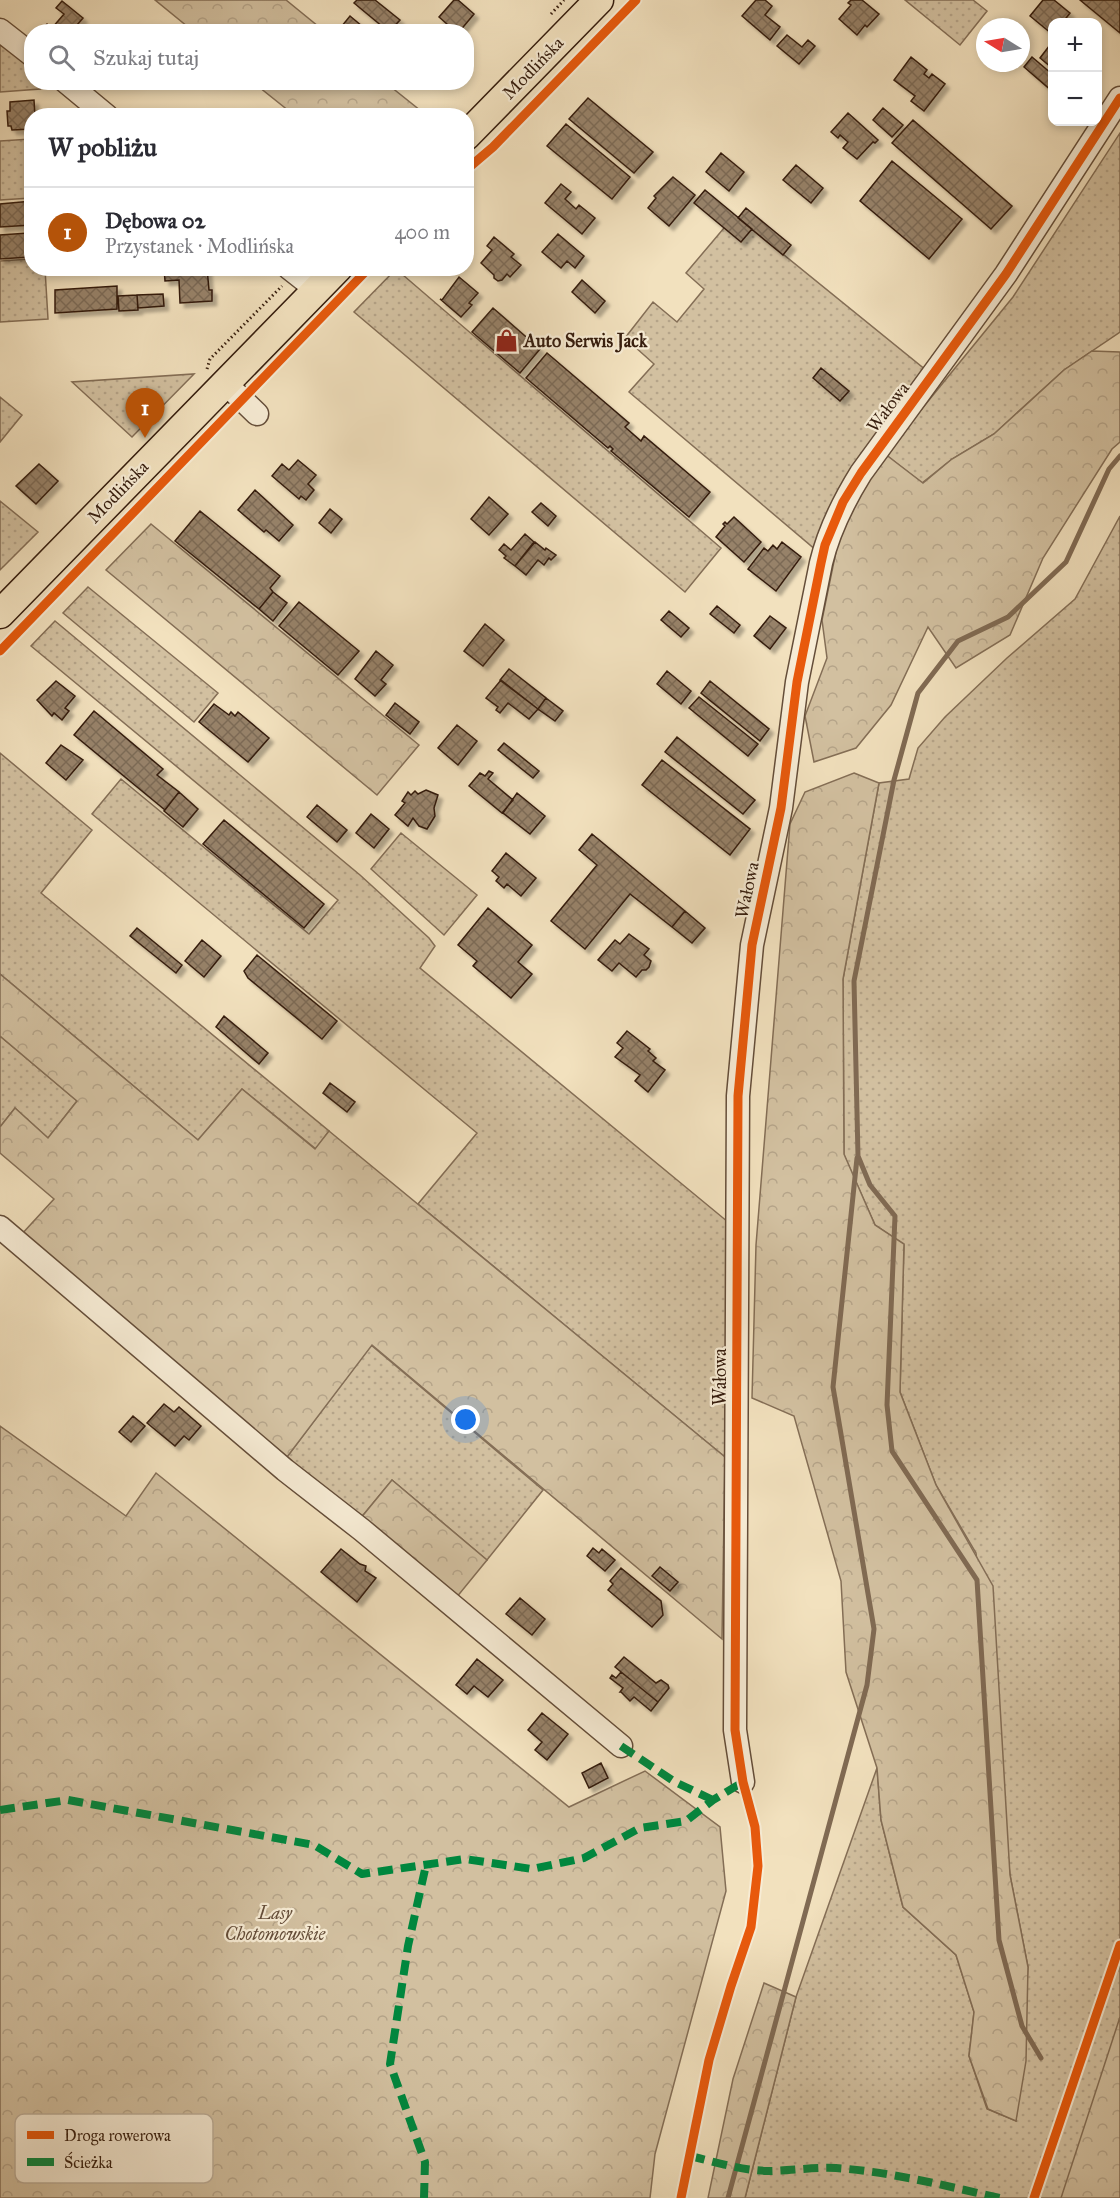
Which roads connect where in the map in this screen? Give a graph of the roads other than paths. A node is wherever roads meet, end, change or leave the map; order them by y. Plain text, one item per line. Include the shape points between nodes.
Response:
1 (598, 0) edge
2 (0, 30) edge
3 (24, 49) edge
4 (76, 90) edge
5 (1120, 98) edge
6 (97, 108) edge
7 (474, 128) edge
8 (299, 276) edge
9 (330, 276) edge
10 (317, 290) junction
11 (225, 383) junction
12 (256, 414) dead end
13 (0, 614) edge
14 (0, 1227) edge
15 (621, 1746) dead end
16 (743, 1782) dead end

1 - 7 main road, Modlińska
2 - 3 street
4 - 6 street
5 - 16 street, Wałowa via 1006,274 861,473 843,502 825,545 797,682 781,808 753,945 738,1096 735,1730
8 - 10 street
9 - 10 main road, Modlińska
10 - 11 main road, Modlińska
11 - 12 street
11 - 13 main road, Modlińska
14 - 15 street via 285,1470

